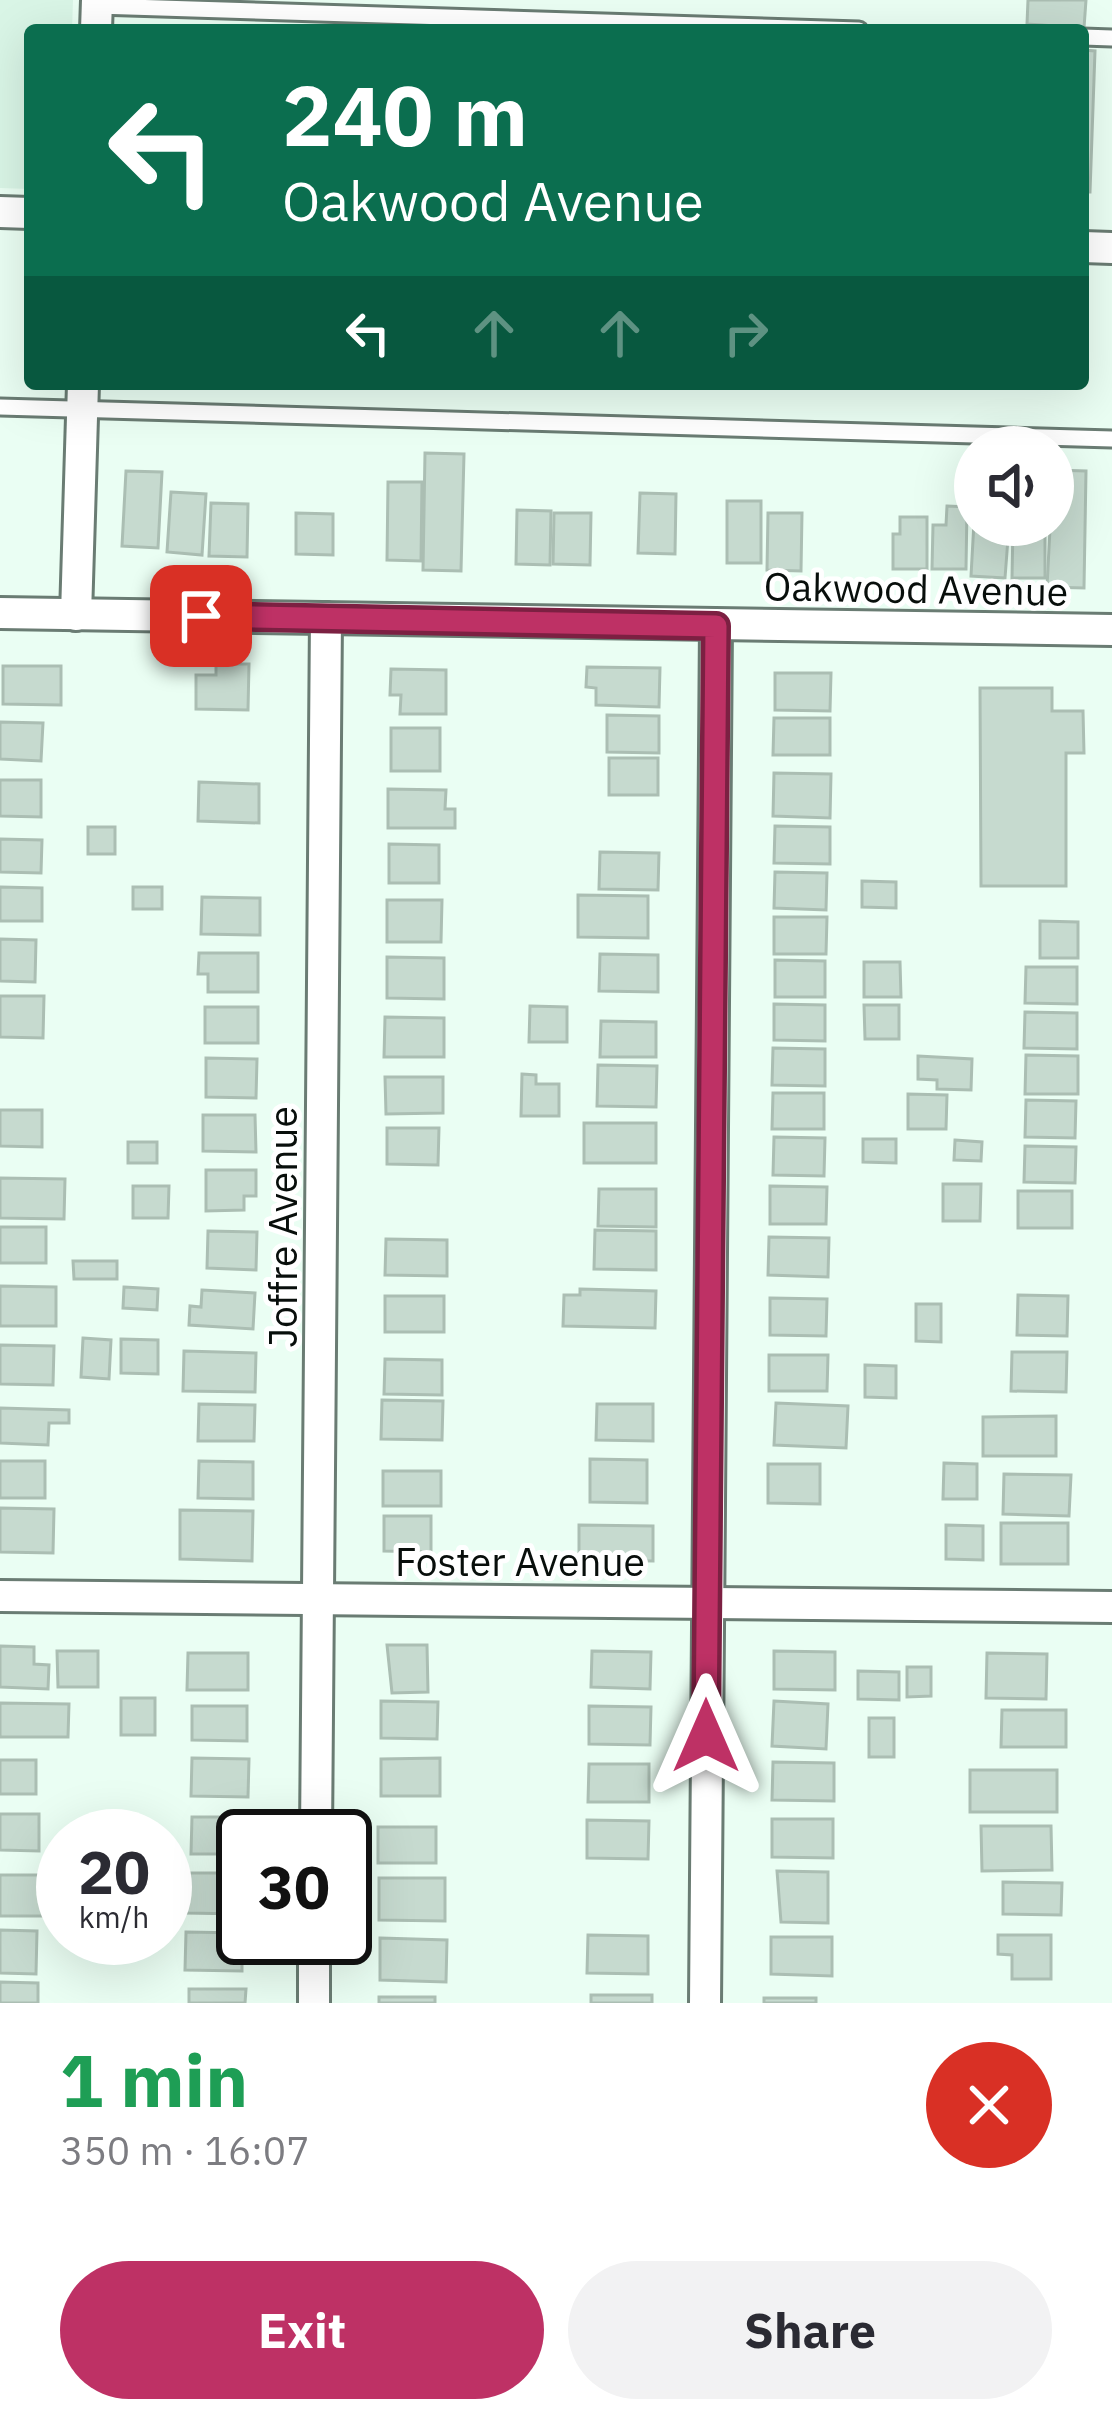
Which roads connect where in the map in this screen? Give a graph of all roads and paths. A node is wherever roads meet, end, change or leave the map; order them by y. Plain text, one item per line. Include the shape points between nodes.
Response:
1 (97, 12) edge
2 (605, 24) edge
3 (83, 397) edge
4 (0, 407) edge
5 (1112, 439) edge
6 (0, 613) edge
7 (76, 615) junction
8 (326, 618) junction
9 (716, 626) junction
10 (1112, 630) edge
11 (0, 1595) edge
12 (319, 1599) junction
13 (708, 1602) junction
14 (1112, 1606) edge
15 (316, 1809) edge
16 (314, 1965) edge
17 (314, 2003) edge
18 (704, 2003) edge

1 - 2 lane
3 - 4 lane
3 - 5 lane
3 - 7 street
6 - 7 street, Oakwood Avenue
7 - 8 street, Oakwood Avenue
8 - 9 street, Oakwood Avenue
8 - 12 street, Joffre Avenue
9 - 10 street, Oakwood Avenue
9 - 13 street
11 - 12 street, Foster Avenue
12 - 13 street, Foster Avenue
12 - 15 street, Joffre Avenue
13 - 14 street, Foster Avenue
13 - 18 street
16 - 17 street

